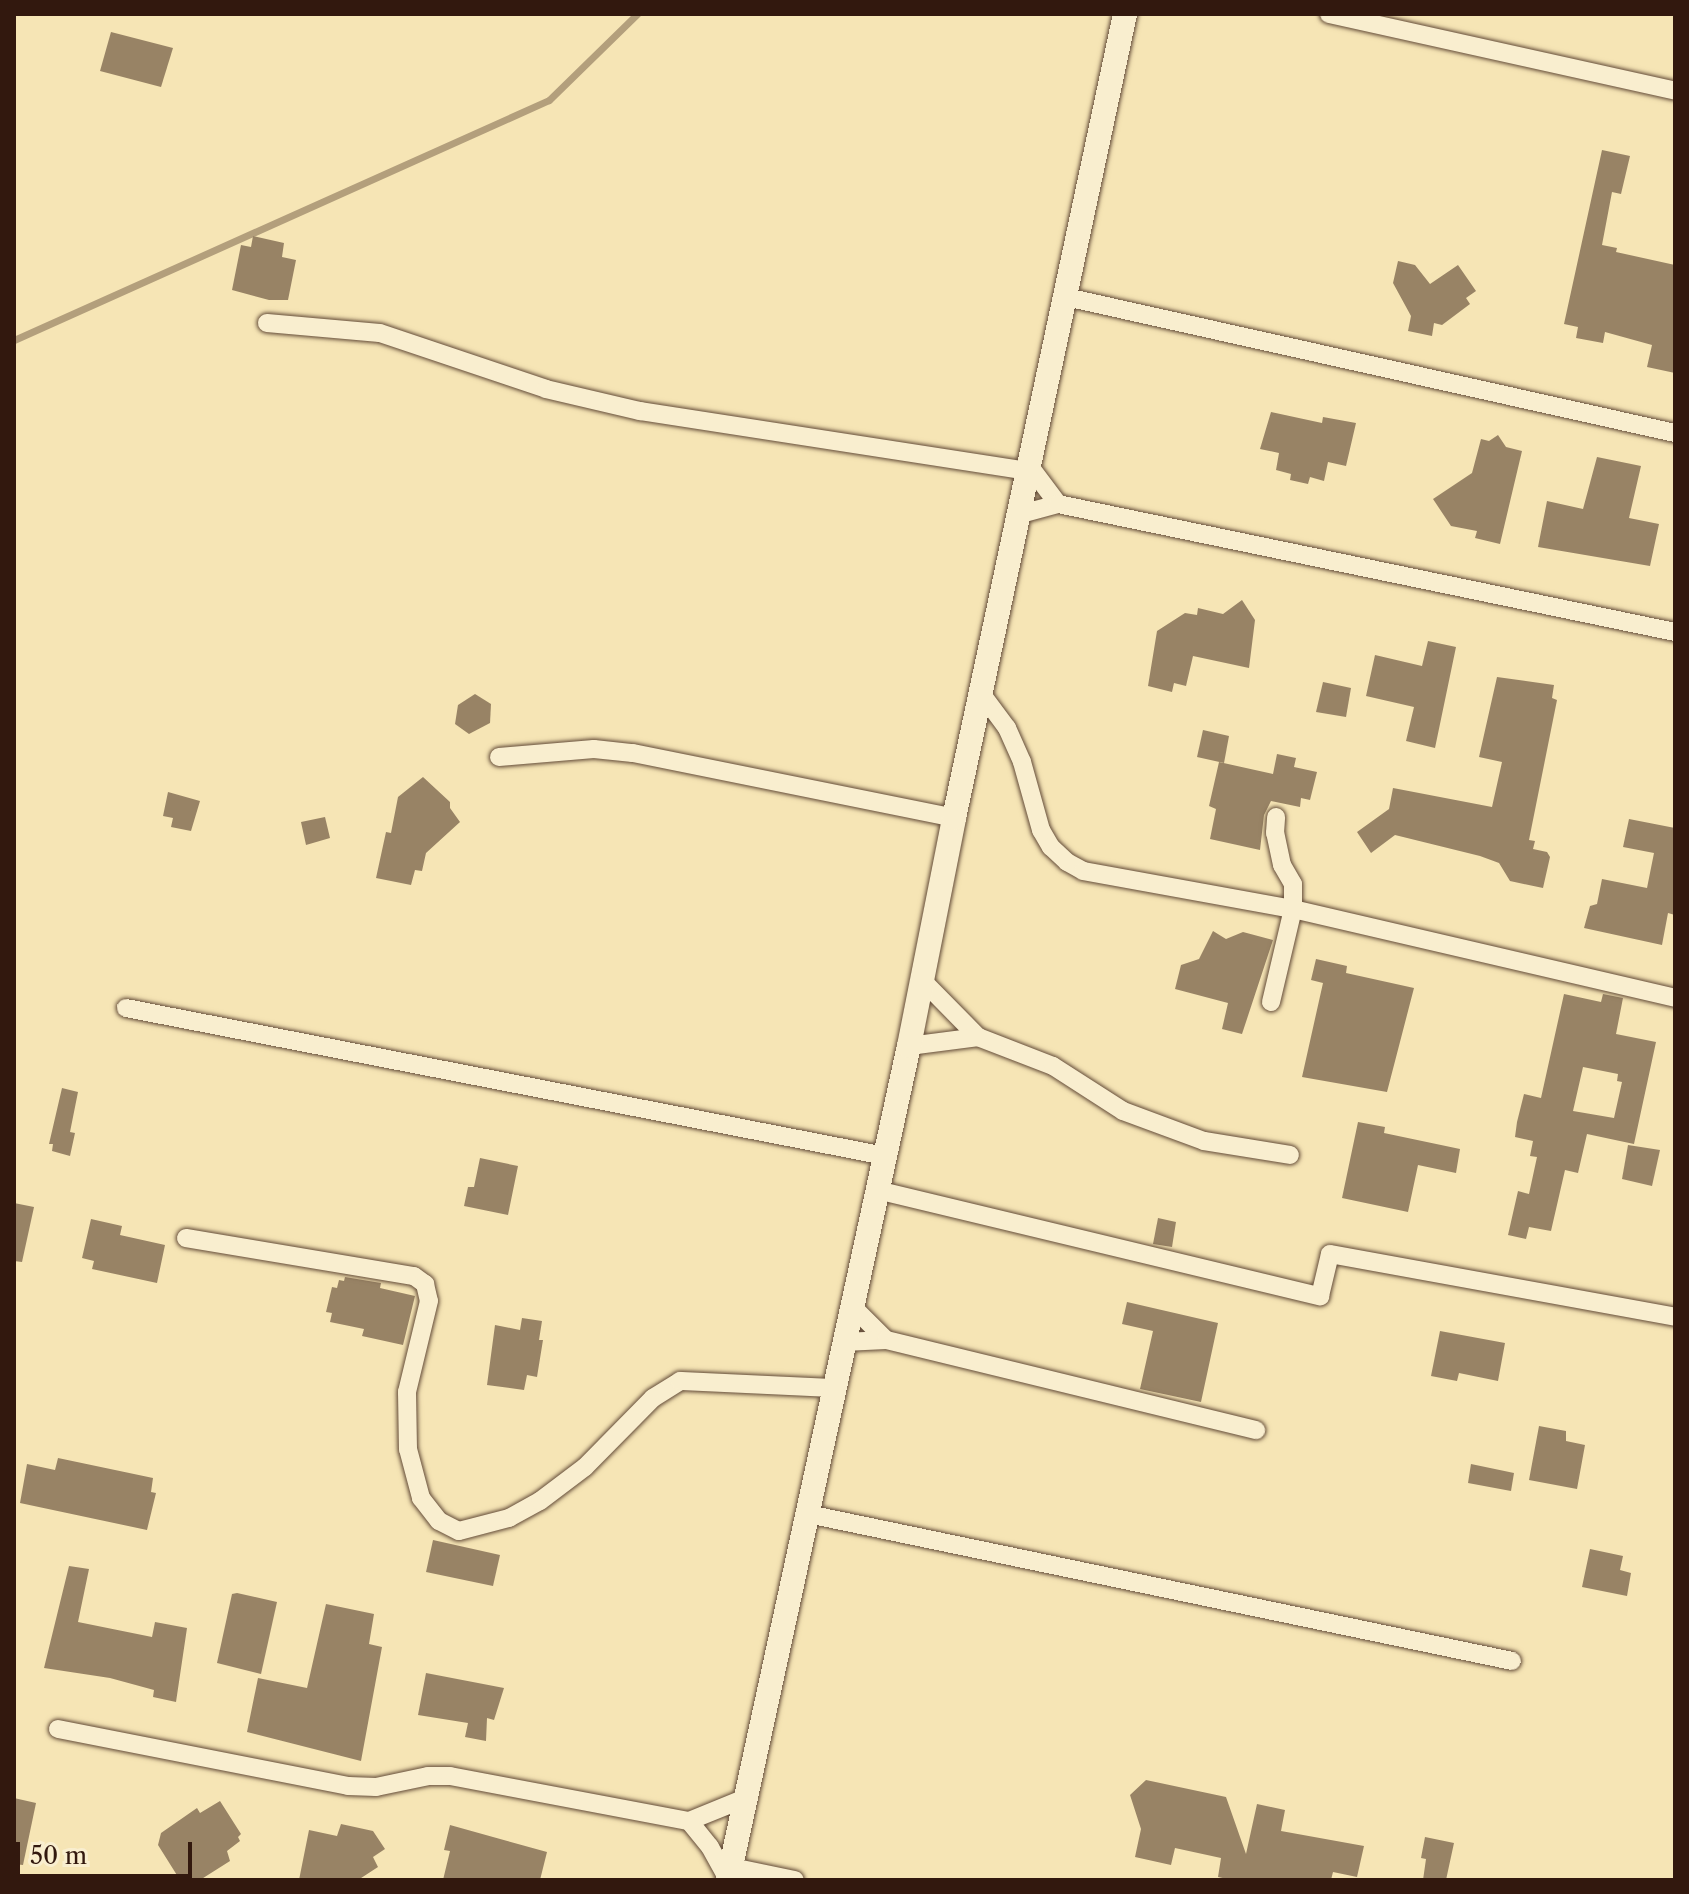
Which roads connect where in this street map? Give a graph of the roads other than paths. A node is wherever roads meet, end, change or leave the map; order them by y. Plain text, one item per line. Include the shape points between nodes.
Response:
1 (1125, 14) edge
2 (1329, 14) edge
3 (1675, 91) edge
4 (1066, 297) junction
5 (267, 323) dead end
6 (1675, 433) edge
7 (1027, 468) junction
8 (1058, 504) junction
9 (1017, 515) junction
10 (1675, 632) edge
11 (981, 693) junction
12 (499, 757) dead end
13 (1276, 817) dead end
14 (954, 818) junction
15 (1293, 909) junction
16 (923, 981) junction
17 (1675, 998) edge
18 (1271, 1002) dead end
19 (126, 1008) dead end
20 (978, 1037) junction
21 (909, 1046) junction
22 (1290, 1155) dead end
23 (885, 1156) junction
24 (877, 1190) junction
25 (186, 1238) dead end
26 (852, 1306) junction
27 (1675, 1317) edge
28 (886, 1340) junction
29 (844, 1342) junction
30 (834, 1388) junction
31 (1256, 1430) dead end
32 (808, 1514) junction
33 (1512, 1661) dead end
34 (58, 1729) dead end
35 (748, 1797) junction
36 (689, 1821) junction
37 (730, 1875) edge
38 (795, 1880) edge

1 - 4 street
2 - 3 street
4 - 6 street
4 - 7 street
5 - 7 street via 380,333 546,389 640,411
7 - 8 street
7 - 9 street
8 - 9 street
8 - 10 street
9 - 11 street
11 - 14 street
11 - 15 street via 1007,728 1022,762 1041,830 1067,862 1093,873
12 - 14 street via 594,749 633,753
13 - 15 street via 1282,865 1293,884
14 - 16 street
15 - 17 street
15 - 18 street
16 - 20 street
16 - 21 street
19 - 23 street
20 - 21 street
20 - 22 street via 1053,1066 1123,1111 1169,1130
21 - 23 street
23 - 24 street
24 - 26 street
24 - 27 street via 1320,1296 1330,1254
25 - 30 street via 414,1276 425,1284 429,1301 407,1392 408,1449 421,1498 439,1521 459,1531 509,1518 540,1501 585,1467 653,1398 680,1381
26 - 28 street
26 - 29 street
28 - 29 street
28 - 31 street
29 - 30 street
30 - 32 street
32 - 33 street
32 - 35 street
34 - 36 street via 348,1786 450,1776
35 - 36 street
35 - 37 street
36 - 37 street
37 - 38 street

